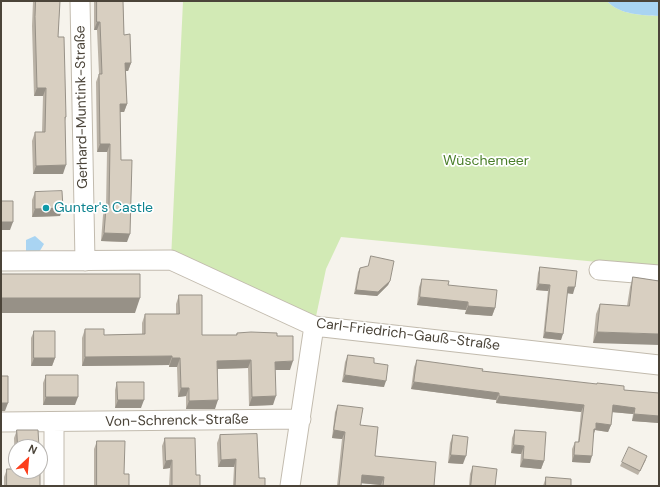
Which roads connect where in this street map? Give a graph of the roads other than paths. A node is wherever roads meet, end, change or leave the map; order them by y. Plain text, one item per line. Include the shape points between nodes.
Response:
1 (80, 1) edge
2 (1, 261) edge
3 (85, 261) junction
4 (599, 270) dead end
5 (659, 275) edge
6 (314, 326) junction
7 (659, 366) edge
8 (301, 419) junction
9 (1, 422) edge
10 (54, 422) junction
11 (54, 486) edge
12 (290, 486) edge

1 - 3 street, Gerhard-Muntink-Straße
2 - 3 street, Carl-Friedrich-Gauß-Straße
3 - 6 street, Carl-Friedrich-Gauß-Straße via 172,260
4 - 5 street
6 - 7 street, Carl-Friedrich-Gauß-Straße
6 - 8 street
8 - 10 street, Von-Schrenck-Straße
8 - 12 street
9 - 10 street, Von-Schrenck-Straße
10 - 11 street

